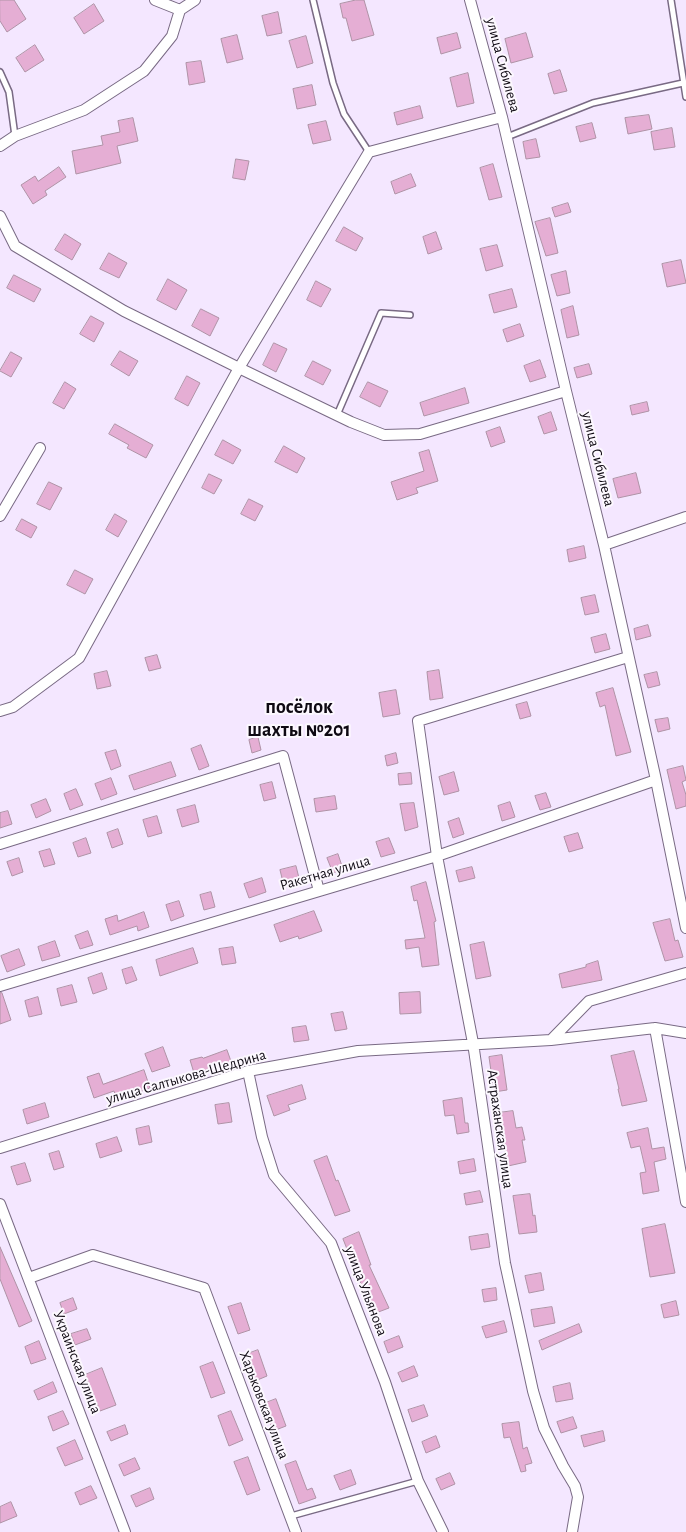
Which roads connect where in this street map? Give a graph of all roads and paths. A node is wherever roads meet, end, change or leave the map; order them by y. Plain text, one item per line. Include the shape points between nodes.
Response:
1 (155, 0) edge
2 (195, 0) edge
3 (313, 0) edge
4 (470, 0) edge
5 (670, 0) edge
6 (180, 10) junction
7 (0, 72) edge
8 (683, 82) junction
9 (686, 97) edge
10 (502, 117) junction
11 (15, 136) junction
12 (507, 137) junction
13 (0, 146) edge
14 (369, 152) junction
15 (0, 216) edge
16 (410, 316) dead end
17 (239, 368) junction
18 (566, 391) junction
19 (337, 415) junction
20 (40, 448) dead end
21 (0, 516) edge
22 (686, 517) edge
23 (604, 544) junction
24 (628, 657) junction
25 (0, 711) edge
26 (656, 780) junction
27 (0, 844) edge
28 (437, 856) junction
29 (319, 890) junction
30 (686, 928) edge
31 (686, 973) edge
32 (0, 986) edge
33 (654, 1028) junction
34 (686, 1033) edge
35 (551, 1040) junction
36 (473, 1043) junction
37 (248, 1071) junction
38 (0, 1148) edge
39 (686, 1202) edge
40 (0, 1204) edge
41 (29, 1278) junction
42 (418, 1482) junction
43 (290, 1516) junction
44 (125, 1532) edge
45 (296, 1532) edge
46 (443, 1532) edge
47 (572, 1532) edge

1 - 6 street
2 - 6 street
3 - 14 lane via 332,84 344,114
4 - 10 street, улица Сибилева
5 - 8 lane
6 - 11 street via 172,36 144,71 84,110
7 - 11 lane via 9,92
8 - 9 lane
8 - 12 lane via 593,103
10 - 12 street, улица Сибилева
10 - 14 street
11 - 13 street
12 - 18 street, улица Сибилева
14 - 17 street
15 - 17 street via 15,246 124,311
16 - 19 lane via 381,313
17 - 19 street
17 - 25 street via 79,658 13,708
18 - 19 street via 420,434 384,435
18 - 23 street, улица Сибилева
20 - 21 street
22 - 23 street
23 - 24 street, улица Сибилева
24 - 26 street, улица Сибилева
24 - 28 street, Астраханская улица via 418,720
26 - 28 street, Ракетная улица
26 - 30 street, улица Сибилева
27 - 29 street via 283,756
28 - 29 street, Ракетная улица
28 - 36 street, Астраханская улица
29 - 32 street, Ракетная улица
31 - 35 street via 589,1001
33 - 34 street
33 - 35 street
33 - 39 street
35 - 36 street
36 - 37 street, улица Салтыкова-Щедрина via 358,1051
36 - 47 street, Астраханская улица via 505,1263 533,1391 544,1428 578,1497
37 - 38 street, улица Салтыкова-Щедрина
37 - 42 street, улица Ульянова via 274,1175 331,1243 386,1382
40 - 41 street, Украинская улица
41 - 43 street, Харьковская улица via 93,1255 204,1288
41 - 44 street, Украинская улица
42 - 43 lane
42 - 46 street, улица Ульянова
43 - 45 street, Харьковская улица

